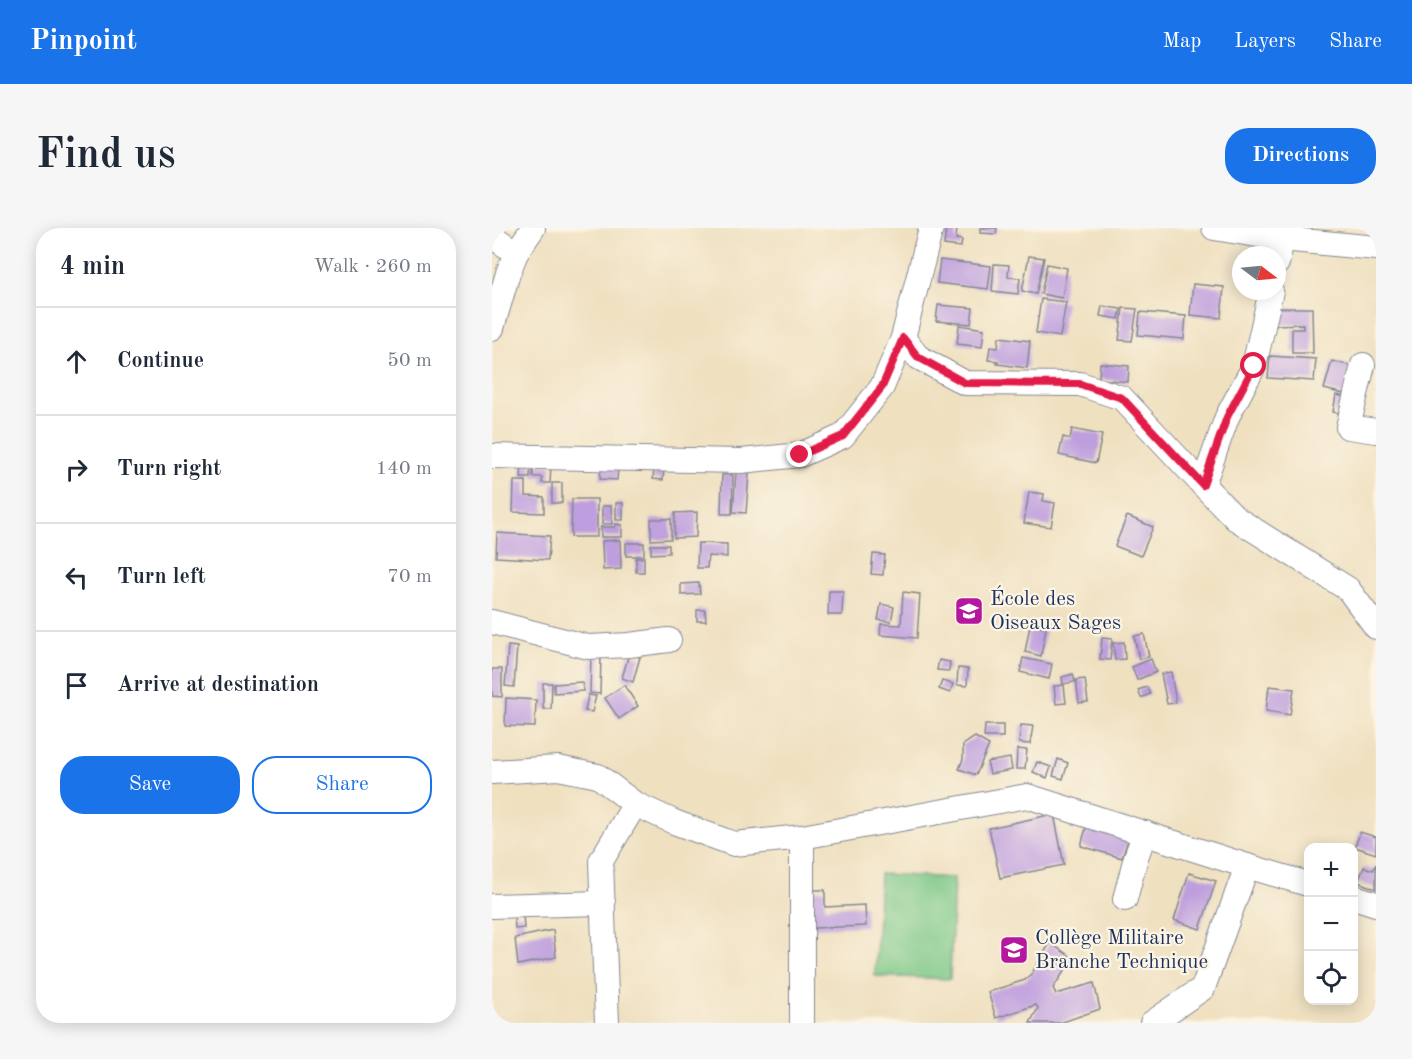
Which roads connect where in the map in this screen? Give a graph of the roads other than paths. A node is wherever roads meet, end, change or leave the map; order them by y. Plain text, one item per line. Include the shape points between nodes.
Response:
1 (533, 228) edge
2 (931, 228) edge
3 (1214, 228) edge
4 (492, 236) edge
5 (1266, 246) edge
6 (1376, 248) edge
7 (1286, 251) edge
8 (516, 253) junction
9 (1269, 300) edge
10 (492, 328) edge
11 (903, 338) junction
12 (1363, 365) dead end
13 (1376, 430) edge
14 (492, 456) edge
15 (1203, 485) junction
16 (492, 622) edge
17 (1376, 627) edge
18 (669, 640) dead end
19 (492, 771) edge
20 (635, 804) junction
21 (1145, 833) junction
22 (802, 837) junction
23 (1247, 866) junction
24 (1304, 883) edge
25 (1125, 899) dead end
26 (1358, 899) edge
27 (603, 903) junction
28 (1376, 904) edge
29 (492, 906) edge
30 (607, 1023) edge
31 (802, 1023) edge
32 (1152, 1023) edge

1 - 8 street
2 - 11 street
3 - 5 street
4 - 8 street
6 - 7 street
8 - 10 street
9 - 15 street via 1254,366 1227,417
11 - 14 street via 882,387 843,436 800,455 741,461
11 - 15 street via 918,357 965,383 1080,384 1122,398
12 - 13 street via 1348,427
15 - 17 street via 1235,518 1348,589
16 - 18 street via 588,647
19 - 20 street via 558,768 598,776
20 - 22 street via 734,844
20 - 27 street via 601,861
21 - 22 street via 1026,796
21 - 23 street
21 - 25 street
22 - 31 street
23 - 24 street
23 - 32 street via 1203,988
26 - 28 street
27 - 29 street
27 - 30 street

